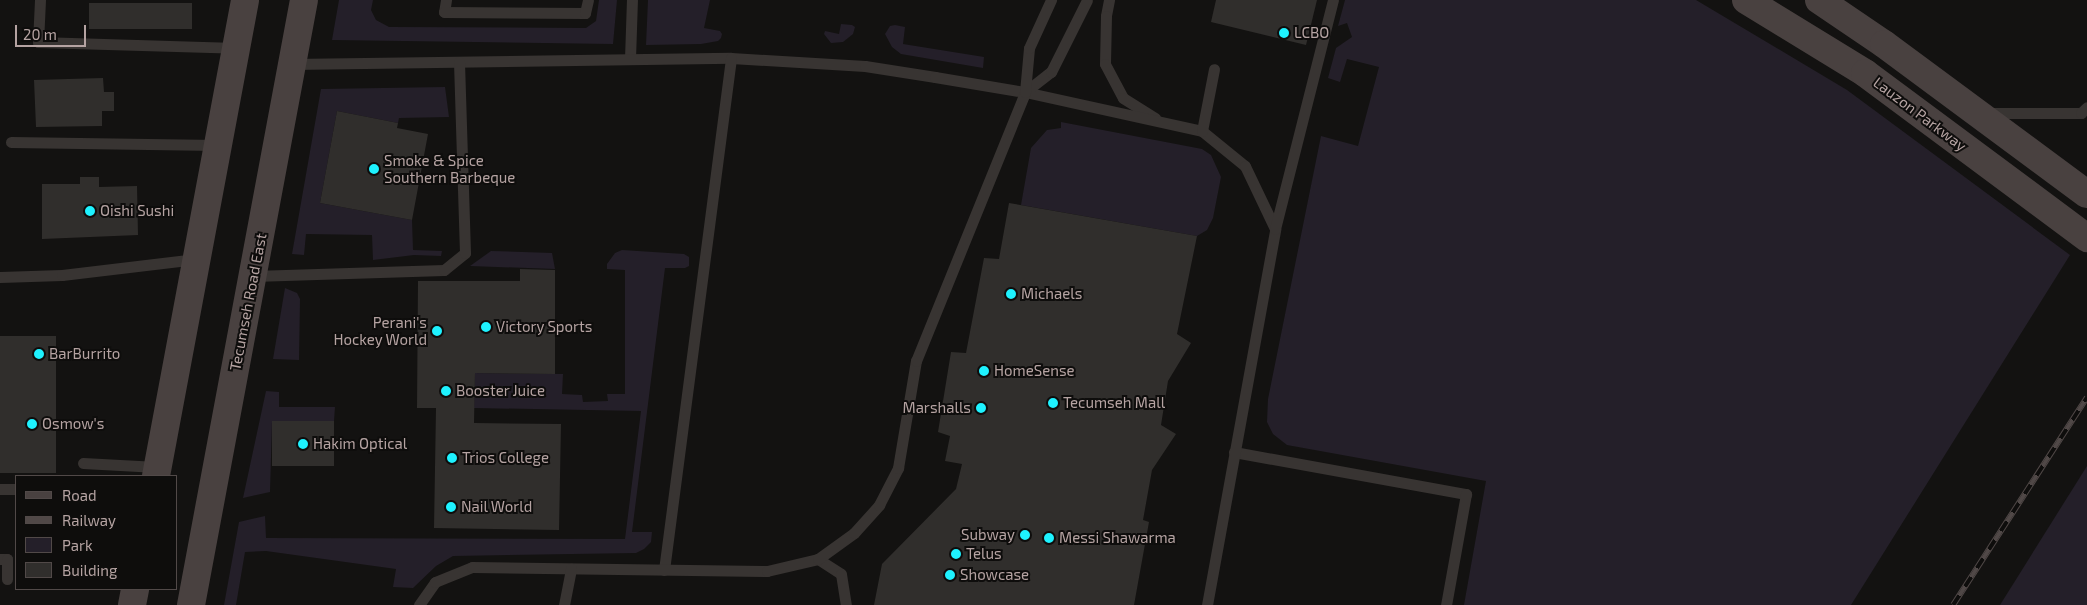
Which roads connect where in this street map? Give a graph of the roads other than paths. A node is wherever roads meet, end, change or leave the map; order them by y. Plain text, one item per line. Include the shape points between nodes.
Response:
1 (40, 0) edge
2 (244, 0) edge
3 (304, 0) edge
4 (446, 0) edge
5 (588, 0) edge
6 (632, 0) edge
7 (1051, 0) edge
8 (1087, 0) edge
9 (1109, 0) edge
10 (1333, 0) edge
11 (1746, 0) edge
12 (1819, 0) edge
13 (236, 48) junction
14 (731, 58) junction
15 (630, 59) junction
16 (459, 62) junction
17 (292, 64) junction
18 (1214, 69) dead end
19 (1025, 92) junction
20 (2087, 107) edge
21 (1978, 114) junction
22 (1160, 122) junction
23 (1202, 131) junction
24 (11, 142) dead end
25 (217, 145) junction
26 (2087, 194) edge
27 (1275, 229) junction
28 (2087, 238) edge
29 (196, 259) junction
30 (252, 276) junction
31 (0, 277) edge
32 (1234, 452) junction
33 (82, 463) dead end
34 (157, 472) edge
35 (0, 489) edge
36 (15, 489) edge
37 (0, 558) edge
38 (818, 559) junction
39 (572, 568) junction
40 (664, 570) junction
41 (8, 579) edge
42 (135, 590) edge
43 (132, 605) edge
44 (191, 605) edge
45 (419, 605) edge
46 (564, 605) edge
47 (846, 605) edge
48 (1207, 605) edge
49 (1446, 605) edge

1 - 13 lane via 38,42
2 - 13 main road
3 - 17 main road, Tecumseh Road East
4 - 5 lane via 444,12 585,13
6 - 15 lane
7 - 19 lane via 1029,48
8 - 19 lane via 1052,72
9 - 22 lane via 1105,64 1123,98
10 - 27 lane
11 - 28 main road, Lauzon Parkway via 1864,73
12 - 21 main road
13 - 25 main road
14 - 15 lane
14 - 19 lane via 865,66
14 - 40 lane
15 - 16 lane
16 - 17 lane
16 - 30 lane via 465,252 444,270
17 - 30 main road, Tecumseh Road East
18 - 23 lane
19 - 22 lane
19 - 38 lane via 916,361 898,468 879,506 854,532
20 - 21 lane via 2081,113
21 - 26 main road
22 - 23 lane
23 - 27 lane via 1245,166
24 - 25 lane
25 - 29 main road
27 - 32 lane
29 - 31 lane via 62,275
29 - 34 main road
30 - 44 main road, Tecumseh Road East
32 - 48 lane
32 - 49 lane via 1466,494
33 - 34 lane
35 - 36 lane
37 - 41 lane via 8,559
38 - 40 lane via 767,571
38 - 47 lane via 841,574
39 - 40 lane
39 - 45 lane via 472,567 435,582
39 - 46 lane
42 - 43 main road

